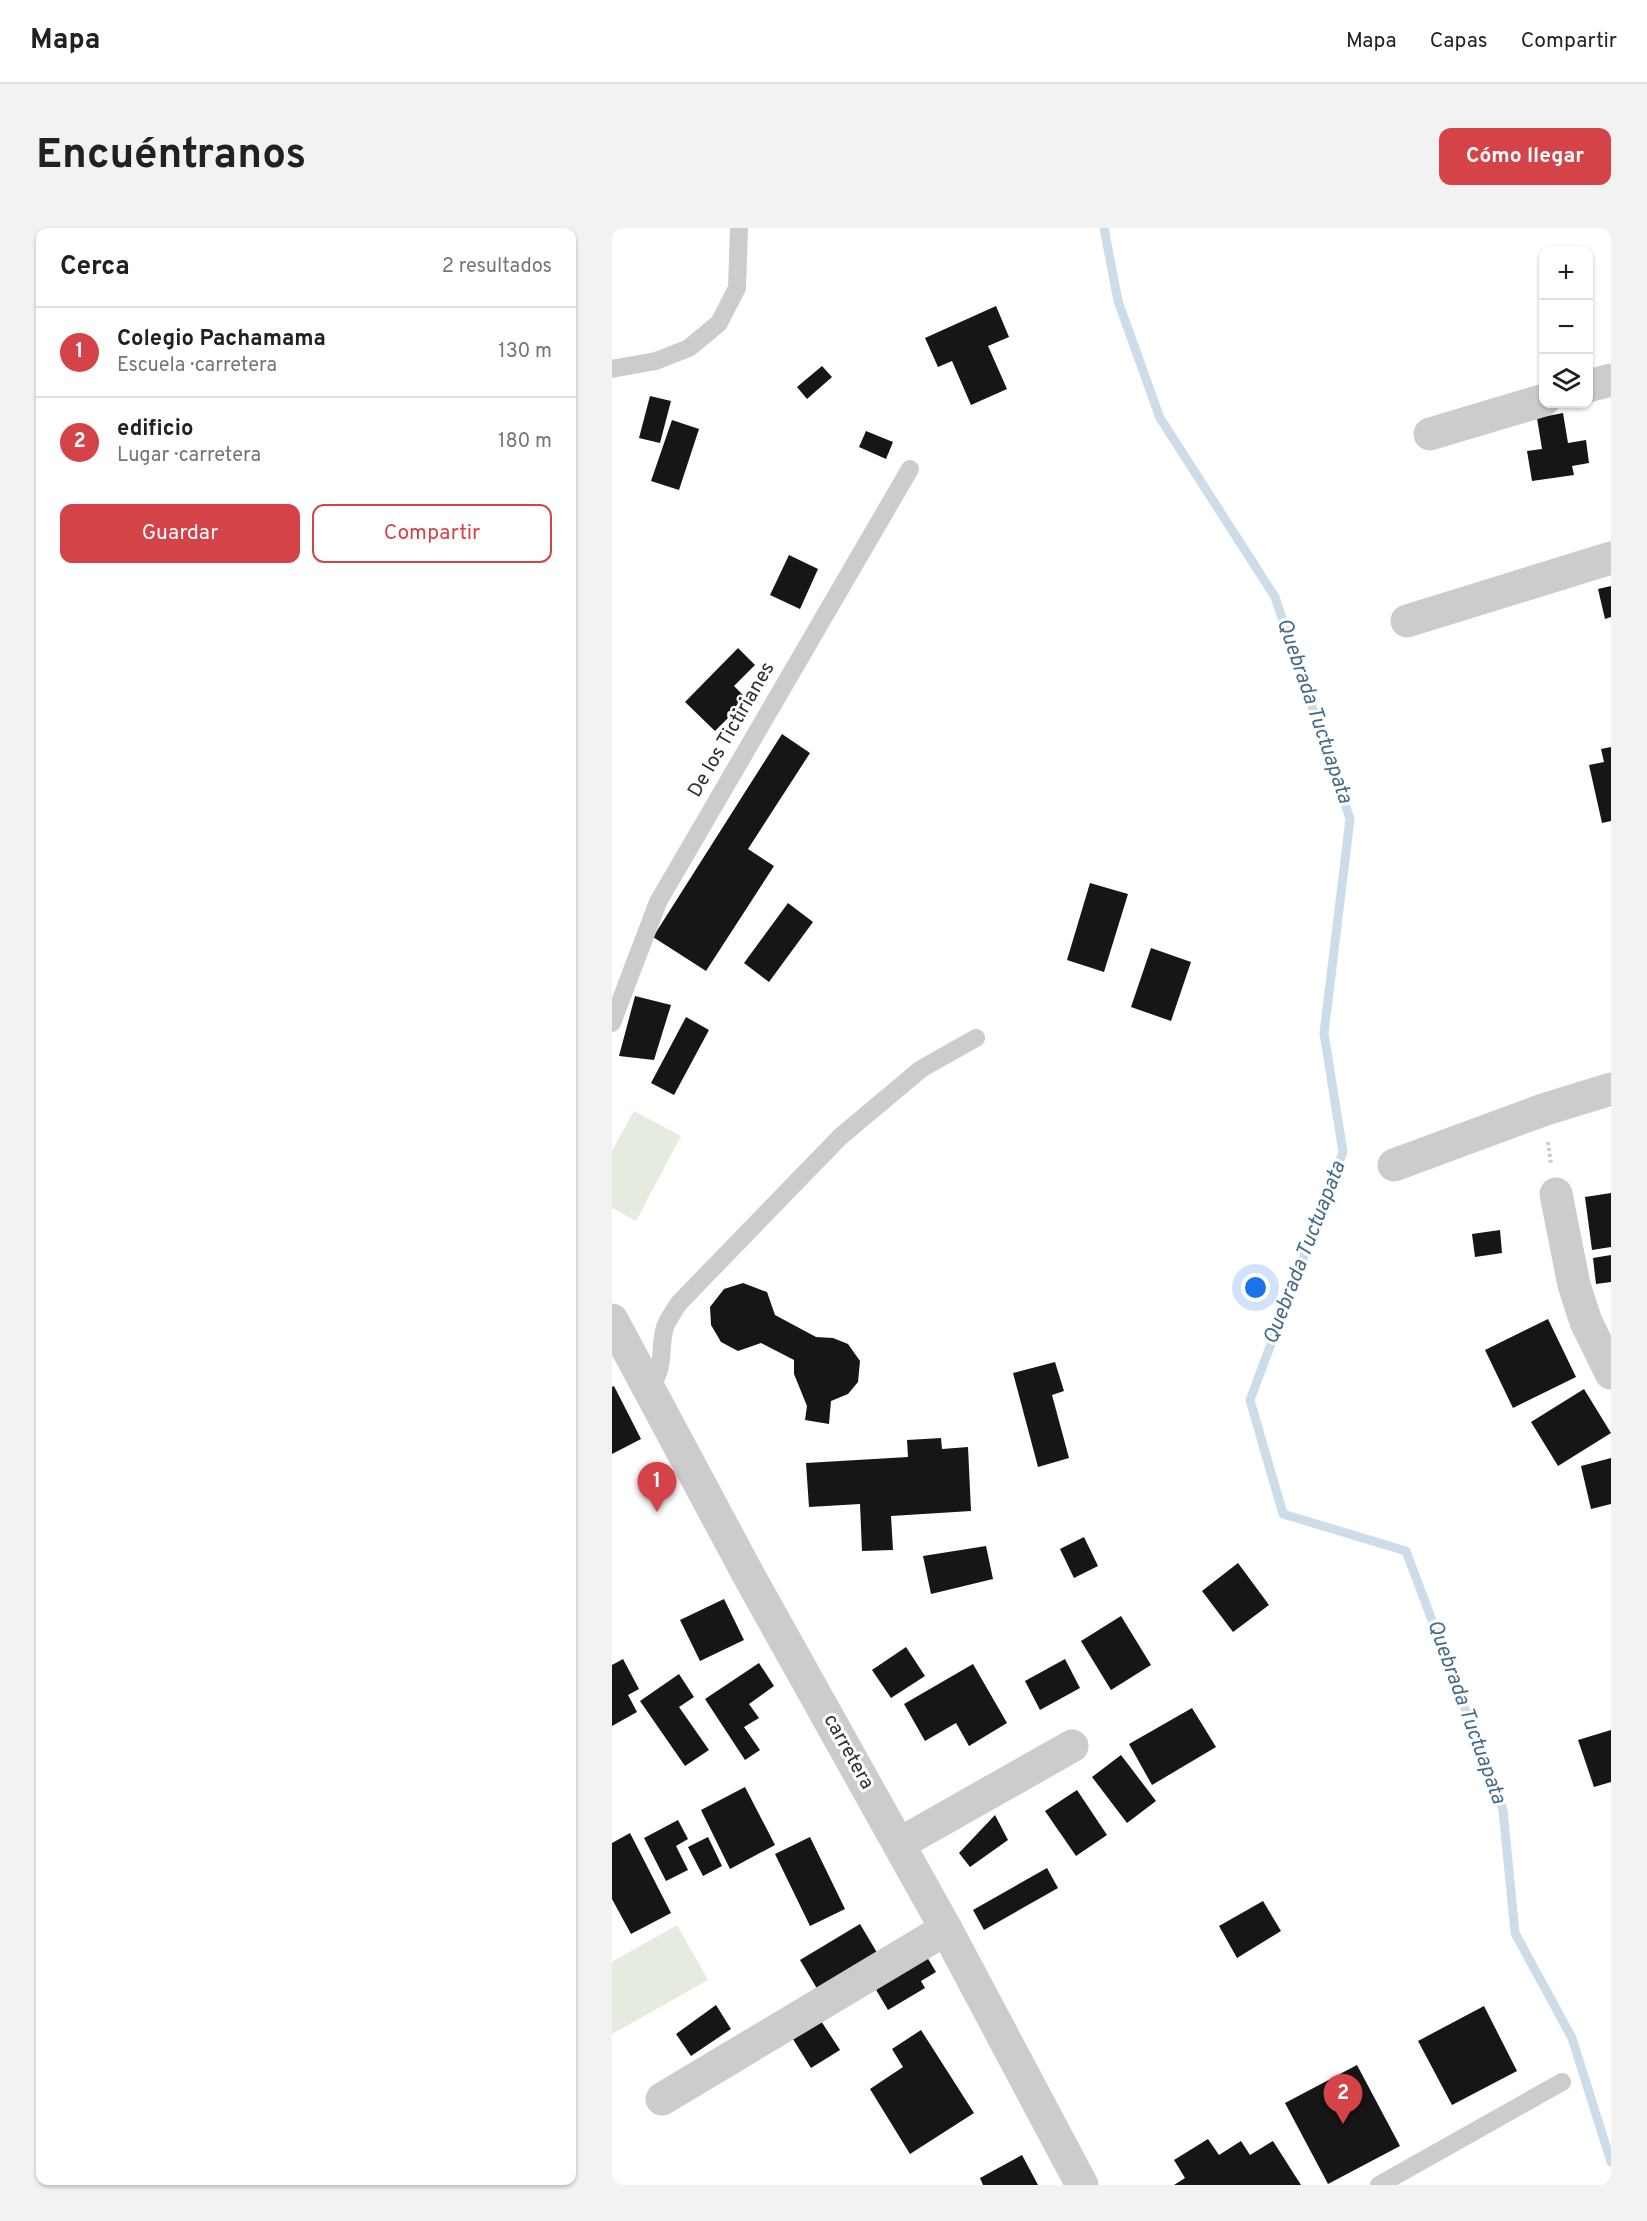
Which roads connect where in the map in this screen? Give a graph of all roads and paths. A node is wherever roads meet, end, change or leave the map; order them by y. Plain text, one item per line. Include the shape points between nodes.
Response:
1 (740, 228) edge
2 (612, 369) edge
3 (1611, 380) edge
4 (1593, 385) edge
5 (1539, 401) edge
6 (1430, 434) dead end
7 (910, 469) dead end
8 (1611, 558) edge
9 (1407, 621) dead end
10 (612, 1023) edge
11 (976, 1038) dead end
12 (1611, 1089) edge
13 (1543, 1110) junction
14 (1394, 1164) dead end
15 (1556, 1194) joint
16 (615, 1334) edge
17 (1611, 1373) edge
18 (648, 1389) junction
19 (1072, 1746) dead end
20 (900, 1844) junction
21 (946, 1929) junction
22 (1562, 2082) dead end
23 (662, 2099) dead end
24 (1082, 2185) edge
25 (1379, 2185) edge

1 - 2 lane via 737,288 719,323 689,348 656,361
3 - 4 street
5 - 6 street
7 - 10 lane, De los Tictirianes via 658,902
8 - 9 street
11 - 18 lane via 921,1069 840,1137 679,1303 665,1326 662,1364
12 - 13 street
13 - 14 street
13 - 15 path
15 - 17 street via 1574,1285 1586,1322
16 - 18 street, carretera
18 - 20 street, carretera
19 - 20 street
20 - 21 street, carretera
21 - 23 street
21 - 24 street, carretera
22 - 25 lane

